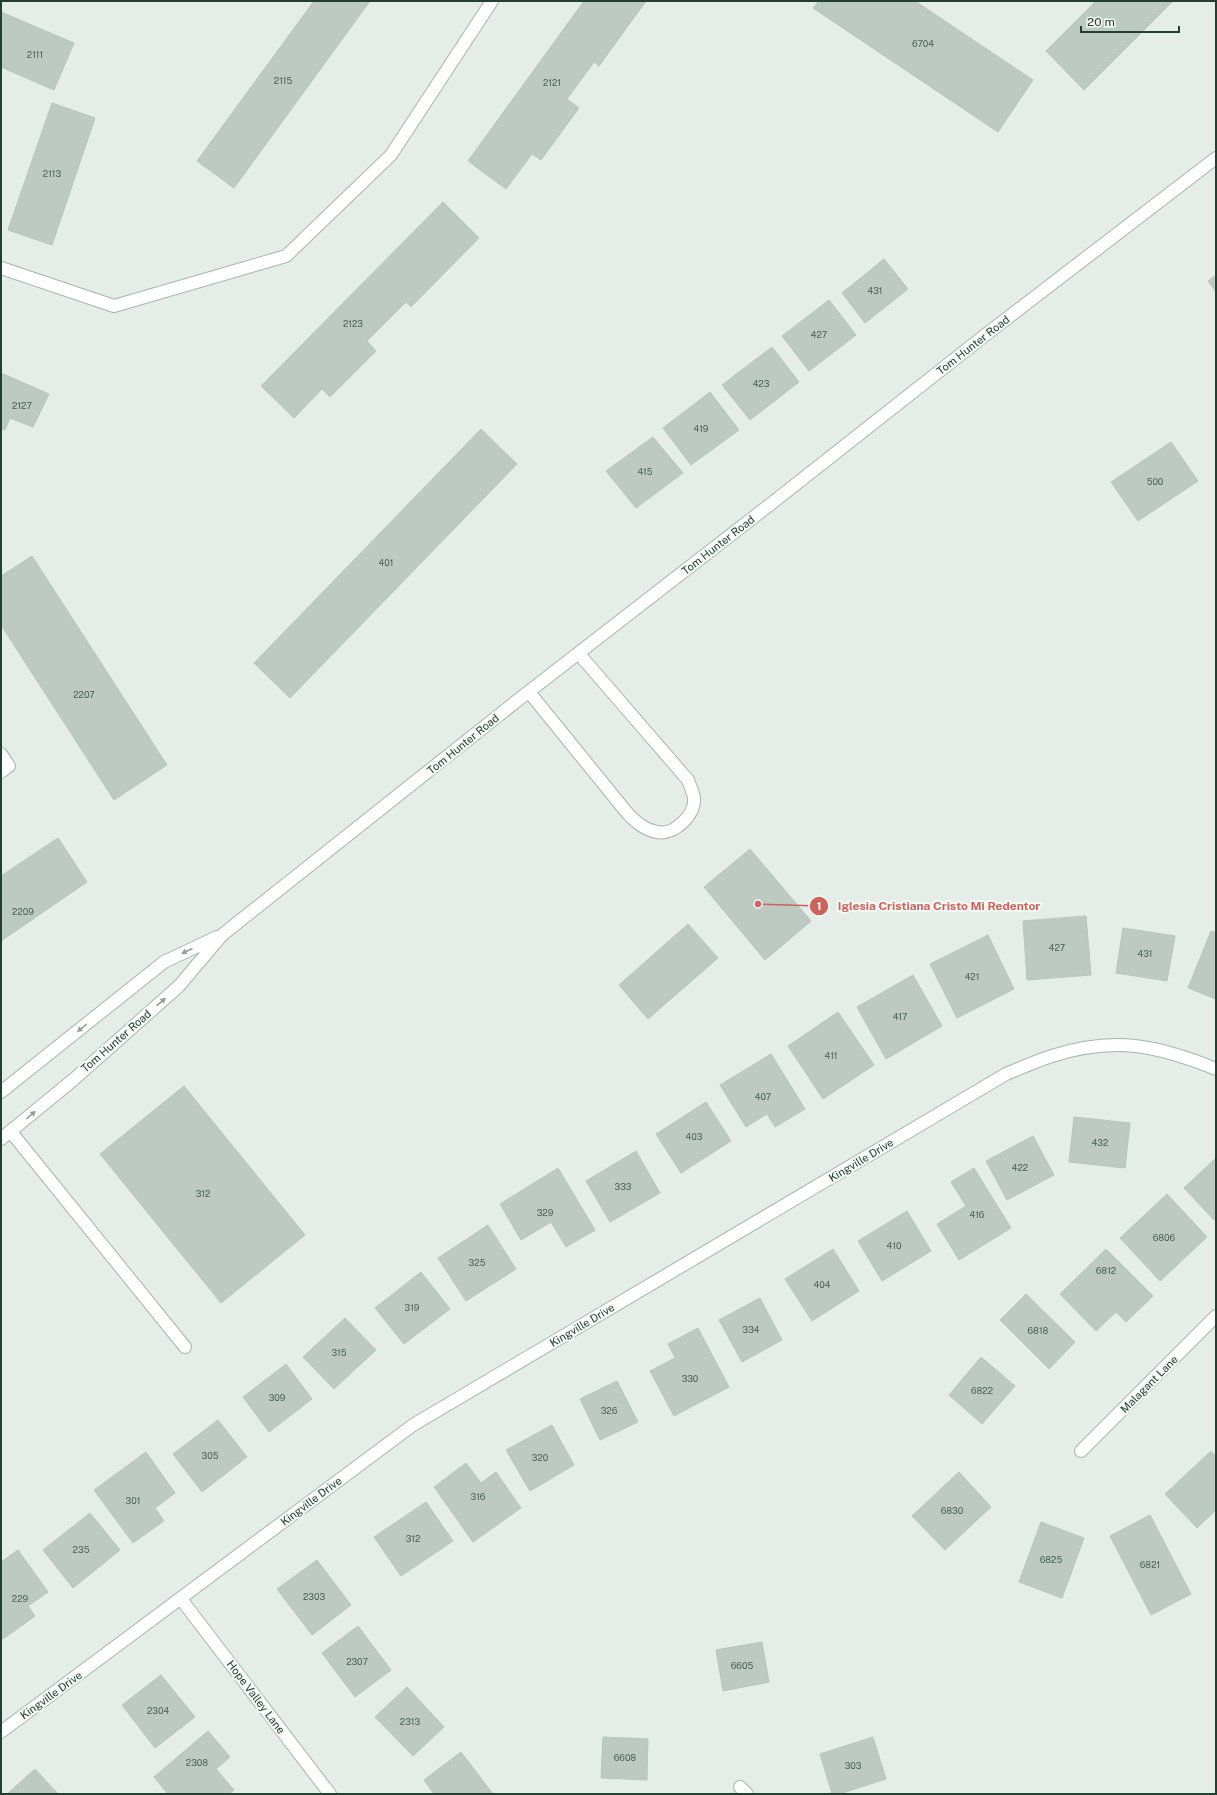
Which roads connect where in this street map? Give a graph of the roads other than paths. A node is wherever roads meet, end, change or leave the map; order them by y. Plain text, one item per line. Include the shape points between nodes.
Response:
1 (492, 1) edge
2 (1216, 158) edge
3 (1, 268) edge
4 (579, 654) junction
5 (529, 692) junction
6 (1, 754) edge
7 (1, 772) edge
8 (222, 935) junction
9 (1216, 1069) edge
10 (1, 1092) edge
11 (11, 1132) junction
12 (1, 1139) edge
13 (1216, 1316) edge
14 (184, 1346) dead end
15 (1081, 1451) dead end
16 (181, 1599) junction
17 (1, 1732) edge
18 (330, 1794) edge

1 - 3 street via 391,155 286,256 114,306
2 - 4 street, Tom Hunter Road via 984,336
4 - 5 street, Tom Hunter Road
4 - 5 street via 688,780 694,800 688,818 675,829 658,833 642,827 628,814
5 - 8 street, Tom Hunter Road
6 - 7 street via 9,766
8 -> 10 street, Tom Hunter Road via 164,962
11 -> 8 street, Tom Hunter Road via 179,986
9 - 16 street, Kingville Drive via 1181,1055 1153,1048 1118,1044 1085,1047 1051,1056 1006,1074 413,1425
11 - 12 street, Tom Hunter Road
11 - 14 street
13 - 15 street, Malagant Lane
16 - 17 street, Kingville Drive
16 - 18 street, Hope Valley Lane

